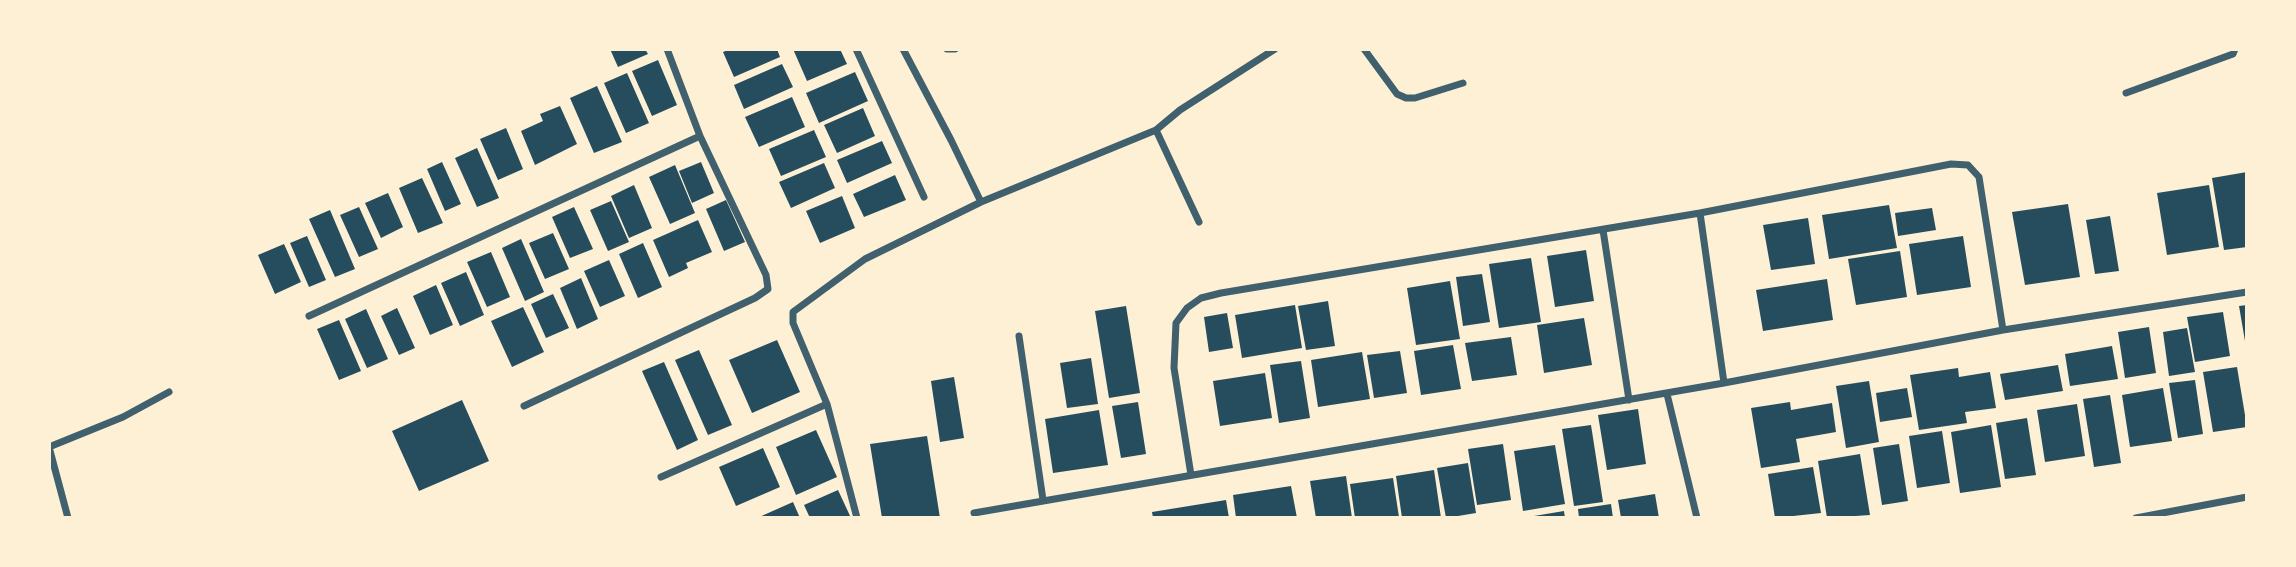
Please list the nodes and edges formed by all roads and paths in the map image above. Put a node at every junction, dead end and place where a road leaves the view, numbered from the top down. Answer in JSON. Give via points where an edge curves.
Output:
{"nodes":[{"id":1,"x":667,"y":49,"type":"edge"},
{"id":2,"x":856,"y":49,"type":"edge"},
{"id":3,"x":903,"y":49,"type":"edge"},
{"id":4,"x":947,"y":49,"type":"edge"},
{"id":5,"x":955,"y":49,"type":"edge"},
{"id":6,"x":1275,"y":49,"type":"edge"},
{"id":7,"x":1364,"y":49,"type":"edge"},
{"id":8,"x":2235,"y":49,"type":"edge"},
{"id":9,"x":1463,"y":83,"type":"dead end"},
{"id":10,"x":2126,"y":93,"type":"dead end"},
{"id":11,"x":1156,"y":130,"type":"junction"},
{"id":12,"x":700,"y":136,"type":"junction"},
{"id":13,"x":924,"y":197,"type":"dead end"},
{"id":14,"x":981,"y":202,"type":"junction"},
{"id":15,"x":1700,"y":213,"type":"junction"},
{"id":16,"x":1199,"y":222,"type":"dead end"},
{"id":17,"x":1603,"y":230,"type":"junction"},
{"id":18,"x":2247,"y":292,"type":"edge"},
{"id":19,"x":309,"y":316,"type":"dead end"},
{"id":20,"x":2003,"y":330,"type":"junction"},
{"id":21,"x":1019,"y":336,"type":"dead end"},
{"id":22,"x":1724,"y":383,"type":"junction"},
{"id":23,"x":169,"y":392,"type":"dead end"},
{"id":24,"x":1667,"y":394,"type":"junction"},
{"id":25,"x":1629,"y":400,"type":"junction"},
{"id":26,"x":827,"y":404,"type":"junction"},
{"id":27,"x":524,"y":407,"type":"dead end"},
{"id":28,"x":49,"y":447,"type":"edge"},
{"id":29,"x":58,"y":474,"type":"junction"},
{"id":30,"x":1191,"y":475,"type":"junction"},
{"id":31,"x":49,"y":477,"type":"edge"},
{"id":32,"x":661,"y":477,"type":"dead end"},
{"id":33,"x":2247,"y":498,"type":"edge"},
{"id":34,"x":1043,"y":500,"type":"junction"},
{"id":35,"x":974,"y":513,"type":"dead end"},
{"id":36,"x":68,"y":518,"type":"edge"},
{"id":37,"x":857,"y":518,"type":"edge"},
{"id":38,"x":1698,"y":518,"type":"edge"},
{"id":39,"x":2137,"y":518,"type":"edge"}],
"edges":[{"from":1,"to":12,"type":"street"},
{"from":2,"to":13,"type":"street"},
{"from":3,"to":14,"type":"street"},
{"from":4,"to":5,"type":"street"},
{"from":6,"to":11,"type":"street"},
{"from":7,"to":9,"type":"street","via":[[1397,94],[1406,98]]},
{"from":8,"to":10,"type":"street","via":[[2233,54]]},
{"from":11,"to":14,"type":"street"},
{"from":11,"to":16,"type":"street"},
{"from":12,"to":19,"type":"street"},
{"from":12,"to":27,"type":"street","via":[[766,275],[768,289]]},
{"from":14,"to":26,"type":"street","via":[[865,259],[793,312],[793,323]]},
{"from":15,"to":17,"type":"street"},
{"from":15,"to":20,"type":"street","via":[[1951,164],[1968,165],[1979,177]]},
{"from":15,"to":22,"type":"street"},
{"from":17,"to":25,"type":"street"},
{"from":17,"to":30,"type":"street","via":[[1201,299],[1187,308],[1176,323],[1175,334],[1174,368]]},
{"from":18,"to":20,"type":"street"},
{"from":20,"to":22,"type":"street"},
{"from":21,"to":34,"type":"street"},
{"from":22,"to":24,"type":"street"},
{"from":23,"to":28,"type":"street","via":[[123,417]]},
{"from":24,"to":25,"type":"street"},
{"from":24,"to":38,"type":"street"},
{"from":25,"to":30,"type":"street"},
{"from":26,"to":32,"type":"street"},
{"from":26,"to":37,"type":"street"},
{"from":28,"to":29,"type":"street"},
{"from":29,"to":31,"type":"street"},
{"from":29,"to":36,"type":"street"},
{"from":30,"to":34,"type":"street"},
{"from":33,"to":39,"type":"street"},
{"from":34,"to":35,"type":"street"}]}
